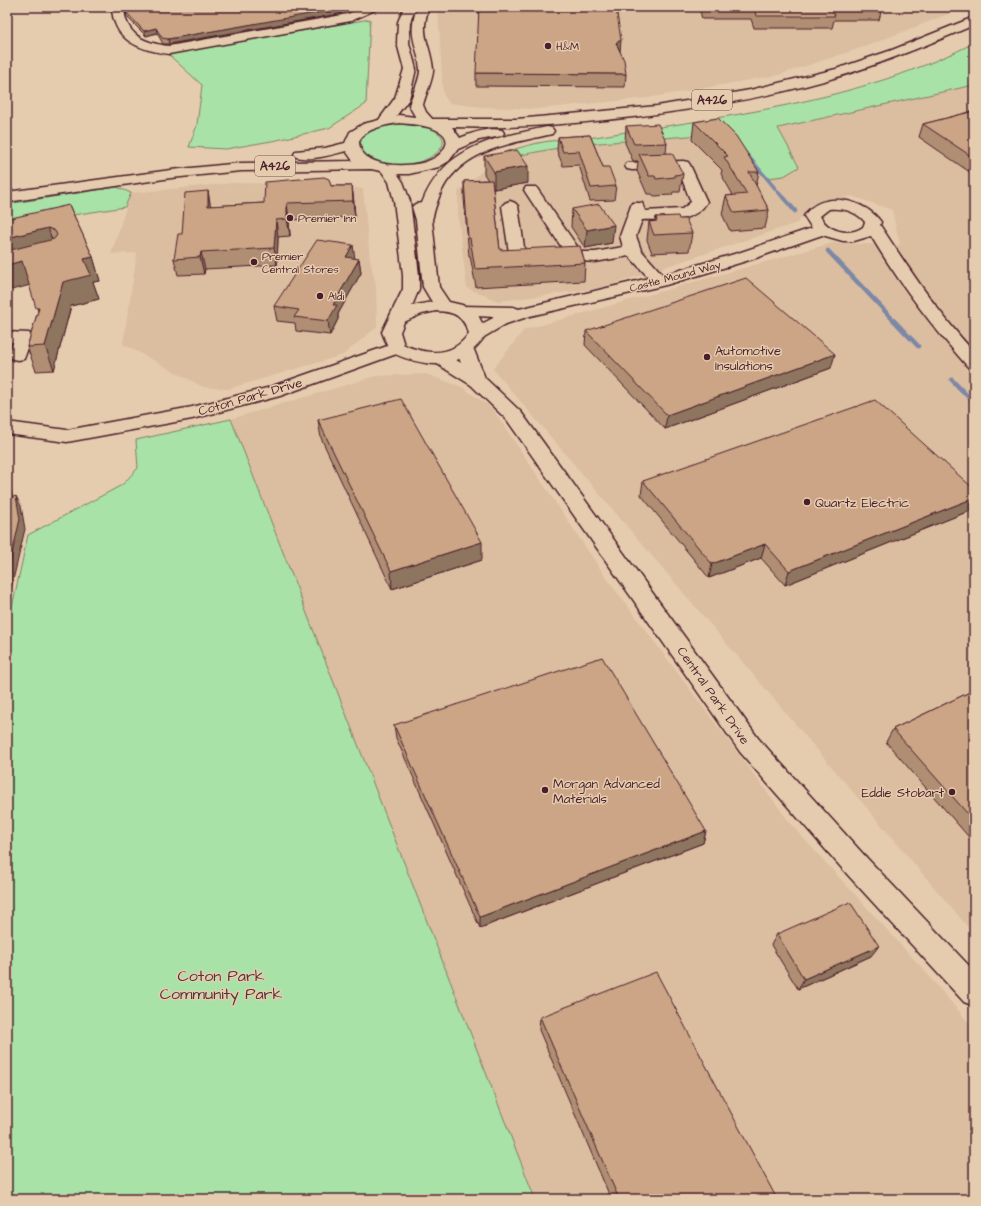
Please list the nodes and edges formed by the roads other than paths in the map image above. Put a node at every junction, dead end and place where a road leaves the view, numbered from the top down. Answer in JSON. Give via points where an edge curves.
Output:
{"nodes":[{"id":1,"x":118,"y":7,"type":"edge"},
{"id":2,"x":371,"y":7,"type":"edge"},
{"id":3,"x":410,"y":7,"type":"edge"},
{"id":4,"x":423,"y":7,"type":"edge"},
{"id":5,"x":974,"y":21,"type":"edge"},
{"id":6,"x":974,"y":33,"type":"edge"},
{"id":7,"x":385,"y":121,"type":"junction"},
{"id":8,"x":430,"y":122,"type":"junction"},
{"id":9,"x":547,"y":132,"type":"junction"},
{"id":10,"x":352,"y":145,"type":"junction"},
{"id":11,"x":454,"y":146,"type":"junction"},
{"id":12,"x":435,"y":163,"type":"junction"},
{"id":13,"x":372,"y":165,"type":"junction"},
{"id":14,"x":632,"y":166,"type":"dead end"},
{"id":15,"x":178,"y":168,"type":"junction"},
{"id":16,"x":387,"y":169,"type":"junction"},
{"id":17,"x":158,"y":170,"type":"junction"},
{"id":18,"x":62,"y":175,"type":"dead end"},
{"id":19,"x":530,"y":190,"type":"dead end"},
{"id":20,"x":7,"y":197,"type":"edge"},
{"id":21,"x":510,"y":206,"type":"dead end"},
{"id":22,"x":424,"y":220,"type":"junction"},
{"id":23,"x":873,"y":227,"type":"junction"},
{"id":24,"x":822,"y":230,"type":"junction"},
{"id":25,"x":854,"y":237,"type":"junction"},
{"id":26,"x":633,"y":250,"type":"junction"},
{"id":27,"x":564,"y":257,"type":"junction"},
{"id":28,"x":890,"y":257,"type":"junction"},
{"id":29,"x":660,"y":280,"type":"junction"},
{"id":30,"x":443,"y":306,"type":"junction"},
{"id":31,"x":462,"y":311,"type":"junction"},
{"id":32,"x":526,"y":312,"type":"junction"},
{"id":33,"x":399,"y":318,"type":"junction"},
{"id":34,"x":478,"y":333,"type":"junction"},
{"id":35,"x":7,"y":338,"type":"edge"},
{"id":36,"x":396,"y":348,"type":"junction"},
{"id":37,"x":465,"y":350,"type":"junction"},
{"id":38,"x":18,"y":355,"type":"dead end"},
{"id":39,"x":440,"y":358,"type":"junction"},
{"id":40,"x":974,"y":363,"type":"edge"},
{"id":41,"x":477,"y":381,"type":"junction"},
{"id":42,"x":7,"y":428,"type":"edge"},
{"id":43,"x":974,"y":992,"type":"edge"}],
"edges":[{"from":1,"to":2,"type":"main road","via":[[117,17],[124,31],[143,46],[168,50],[351,17]]},
{"from":3,"to":7,"type":"main road","via":[[404,22],[402,43],[410,69],[402,99]]},
{"from":4,"to":8,"type":"main road","via":[[418,22],[427,70],[416,104],[420,114]]},
{"from":5,"to":8,"type":"main road","number":"A426","via":[[884,58],[750,94],[680,106],[516,123]]},
{"from":6,"to":9,"type":"main road","number":"A426","via":[[898,64],[841,83],[766,102],[689,115]]},
{"from":7,"to":8,"type":"main road","via":[[406,119]]},
{"from":7,"to":10,"type":"main road","via":[[361,131],[354,138]]},
{"from":8,"to":11,"type":"main road","via":[[450,133]]},
{"from":9,"to":11,"type":"main road","number":"A426","via":[[476,136]]},
{"from":9,"to":22,"type":"main road","via":[[502,141],[463,157],[440,180]]},
{"from":10,"to":13,"type":"main road","via":[[354,153],[361,160]]},
{"from":10,"to":15,"type":"main road","number":"A426","via":[[326,152]]},
{"from":11,"to":12,"type":"main road","via":[[444,158]]},
{"from":12,"to":16,"type":"main road","via":[[420,168]]},
{"from":12,"to":22,"type":"main road","via":[[419,193]]},
{"from":13,"to":15,"type":"main road","number":"A426"},
{"from":13,"to":16,"type":"main road"},
{"from":14,"to":26,"type":"main road","via":[[683,164],[699,202],[690,212],[684,214],[638,211],[628,236]]},
{"from":15,"to":17,"type":"main road","number":"A426"},
{"from":16,"to":33,"type":"main road","via":[[396,182],[402,201],[411,275],[411,289]]},
{"from":17,"to":18,"type":"main road","number":"A426"},
{"from":17,"to":20,"type":"main road","number":"A426"},
{"from":19,"to":27,"type":"main road"},
{"from":21,"to":27,"type":"main road","via":[[518,259]]},
{"from":22,"to":30,"type":"main road","via":[[431,287]]},
{"from":23,"to":24,"type":"main road","via":[[873,222],[864,212],[836,204],[827,205],[814,212],[813,221]]},
{"from":23,"to":25,"type":"main road","via":[[869,232]]},
{"from":23,"to":28,"type":"main road"},
{"from":24,"to":25,"type":"main road","via":[[834,235]]},
{"from":24,"to":29,"type":"main road","name":"Castle Mound Way"},
{"from":25,"to":28,"type":"main road"},
{"from":26,"to":27,"type":"main road","via":[[595,257]]},
{"from":26,"to":29,"type":"main road"},
{"from":28,"to":40,"type":"main road"},
{"from":29,"to":32,"type":"main road","name":"Castle Mound Way","via":[[577,302]]},
{"from":30,"to":31,"type":"main road"},
{"from":30,"to":33,"type":"main road","via":[[410,311]]},
{"from":31,"to":32,"type":"main road","name":"Castle Mound Way"},
{"from":31,"to":34,"type":"main road","via":[[473,319]]},
{"from":32,"to":34,"type":"main road","name":"Castle Mound Way","via":[[488,326]]},
{"from":33,"to":36,"type":"main road","via":[[391,332]]},
{"from":34,"to":37,"type":"main road","via":[[473,344]]},
{"from":35,"to":38,"type":"main road","via":[[23,337]]},
{"from":36,"to":39,"type":"main road","via":[[422,358]]},
{"from":36,"to":42,"type":"main road","name":"Coton Park Drive","via":[[273,392],[192,413],[66,436],[38,430]]},
{"from":37,"to":39,"type":"main road","via":[[456,355]]},
{"from":37,"to":41,"type":"main road","name":"Central Park Drive"},
{"from":39,"to":41,"type":"main road","name":"Central Park Drive"},
{"from":41,"to":43,"type":"main road","name":"Central Park Drive","via":[[514,416],[749,745]]}]}
